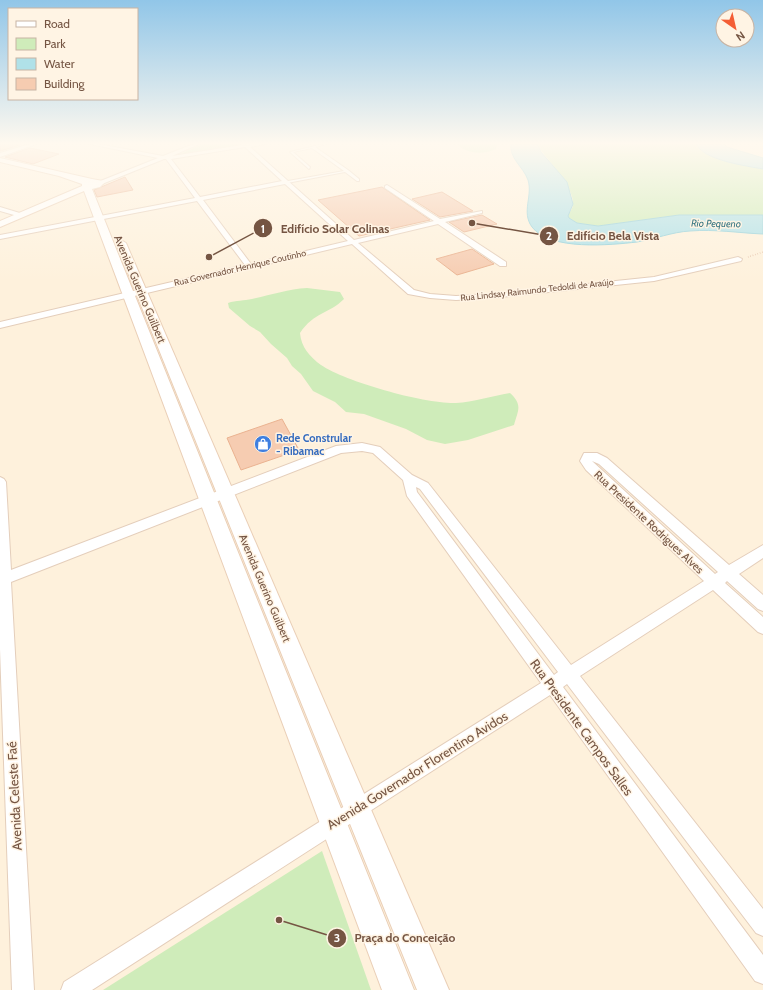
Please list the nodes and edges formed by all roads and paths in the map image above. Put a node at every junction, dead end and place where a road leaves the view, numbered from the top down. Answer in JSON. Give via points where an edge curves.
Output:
{"nodes":[{"id":1,"x":86,"y":189,"type":"edge"},
{"id":2,"x":93,"y":189,"type":"edge"},
{"id":3,"x":191,"y":189,"type":"edge"},
{"id":4,"x":251,"y":189,"type":"edge"},
{"id":5,"x":296,"y":189,"type":"edge"},
{"id":6,"x":390,"y":189,"type":"edge"},
{"id":7,"x":200,"y":199,"type":"junction"},
{"id":8,"x":0,"y":209,"type":"edge"},
{"id":9,"x":480,"y":212,"type":"dead end"},
{"id":10,"x":21,"y":215,"type":"junction"},
{"id":11,"x":104,"y":217,"type":"junction"},
{"id":12,"x":438,"y":222,"type":"junction"},
{"id":13,"x":0,"y":224,"type":"edge"},
{"id":14,"x":0,"y":237,"type":"edge"},
{"id":15,"x":353,"y":242,"type":"junction"},
{"id":16,"x":738,"y":259,"type":"dead end"},
{"id":17,"x":503,"y":264,"type":"dead end"},
{"id":18,"x":249,"y":266,"type":"junction"},
{"id":19,"x":135,"y":293,"type":"junction"},
{"id":20,"x":0,"y":325,"type":"edge"},
{"id":21,"x":408,"y":478,"type":"junction"},
{"id":22,"x":0,"y":482,"type":"edge"},
{"id":23,"x":217,"y":496,"type":"junction"},
{"id":24,"x":763,"y":551,"type":"edge"},
{"id":25,"x":721,"y":578,"type":"junction"},
{"id":26,"x":2,"y":579,"type":"edge"},
{"id":27,"x":763,"y":604,"type":"edge"},
{"id":28,"x":763,"y":627,"type":"edge"},
{"id":29,"x":569,"y":674,"type":"junction"},
{"id":30,"x":551,"y":685,"type":"junction"},
{"id":31,"x":357,"y":808,"type":"junction"},
{"id":32,"x":334,"y":823,"type":"junction"},
{"id":33,"x":763,"y":926,"type":"edge"},
{"id":34,"x":763,"y":973,"type":"edge"},
{"id":35,"x":23,"y":990,"type":"edge"},
{"id":36,"x":72,"y":990,"type":"edge"},
{"id":37,"x":398,"y":990,"type":"edge"},
{"id":38,"x":433,"y":990,"type":"edge"}],
"edges":[{"from":1,"to":10,"type":"main road"},
{"from":2,"to":11,"type":"main road","name":"Avenida Guerino Guilbert"},
{"from":3,"to":7,"type":"street"},
{"from":4,"to":7,"type":"street"},
{"from":5,"to":15,"type":"street","name":"Rua Lindsay Raimundo Tedoldi de Araújo"},
{"from":6,"to":12,"type":"street"},
{"from":7,"to":11,"type":"street"},
{"from":7,"to":18,"type":"street"},
{"from":8,"to":10,"type":"street"},
{"from":9,"to":12,"type":"street","name":"Rua Governador Henrique Coutinho"},
{"from":10,"to":13,"type":"main road"},
{"from":11,"to":14,"type":"street"},
{"from":11,"to":19,"type":"main road","name":"Avenida Guerino Guilbert"},
{"from":12,"to":15,"type":"street","name":"Rua Governador Henrique Coutinho"},
{"from":12,"to":17,"type":"street"},
{"from":15,"to":16,"type":"street","name":"Rua Lindsay Raimundo Tedoldi de Araújo","via":[[411,292],[456,298],[654,279]]},
{"from":15,"to":18,"type":"street","name":"Rua Governador Henrique Coutinho"},
{"from":18,"to":19,"type":"street","name":"Rua Governador Henrique Coutinho"},
{"from":19,"to":20,"type":"street","name":"Rua Governador Henrique Coutinho"},
{"from":19,"to":23,"type":"main road","name":"Avenida Guerino Guilbert"},
{"from":21,"to":23,"type":"street","name":"Rua Presidente Campos Salles","via":[[376,450],[362,447],[340,449]]},
{"from":21,"to":29,"type":"street","name":"Rua Presidente Campos Salles","via":[[424,486]]},
{"from":21,"to":30,"type":"street","name":"Rua Presidente Campos Salles","via":[[411,493]]},
{"from":22,"to":26,"type":"street","name":"Avenida Celeste Faé"},
{"from":23,"to":26,"type":"street","name":"Rua Presidente Campos Salles"},
{"from":23,"to":31,"type":"main road","name":"Avenida Guerino Guilbert"},
{"from":23,"to":32,"type":"main road","name":"Avenida Guerino Guilbert"},
{"from":24,"to":25,"type":"street","name":"Avenida Governador Florentino Avidos"},
{"from":25,"to":25,"type":"street","name":"Rua Presidente Rodrigues Alves","via":[[603,461],[588,456],[586,461],[590,467]]},
{"from":25,"to":27,"type":"street","name":"Rua Presidente Rodrigues Alves"},
{"from":25,"to":28,"type":"street","name":"Rua Presidente Rodrigues Alves"},
{"from":25,"to":29,"type":"street","name":"Avenida Governador Florentino Avidos"},
{"from":26,"to":35,"type":"street","name":"Avenida Celeste Faé"},
{"from":29,"to":30,"type":"street","name":"Avenida Governador Florentino Avidos"},
{"from":29,"to":33,"type":"street","name":"Rua Presidente Campos Salles"},
{"from":30,"to":31,"type":"street","name":"Avenida Governador Florentino Avidos"},
{"from":30,"to":34,"type":"street","name":"Rua Presidente Campos Salles"},
{"from":31,"to":32,"type":"street","name":"Avenida Governador Florentino Avidos"},
{"from":31,"to":38,"type":"main road","name":"Avenida Guerino Guilbert"},
{"from":32,"to":36,"type":"street","name":"Avenida Governador Florentino Avidos"},
{"from":32,"to":37,"type":"main road","name":"Avenida Guerino Guilbert"}]}
